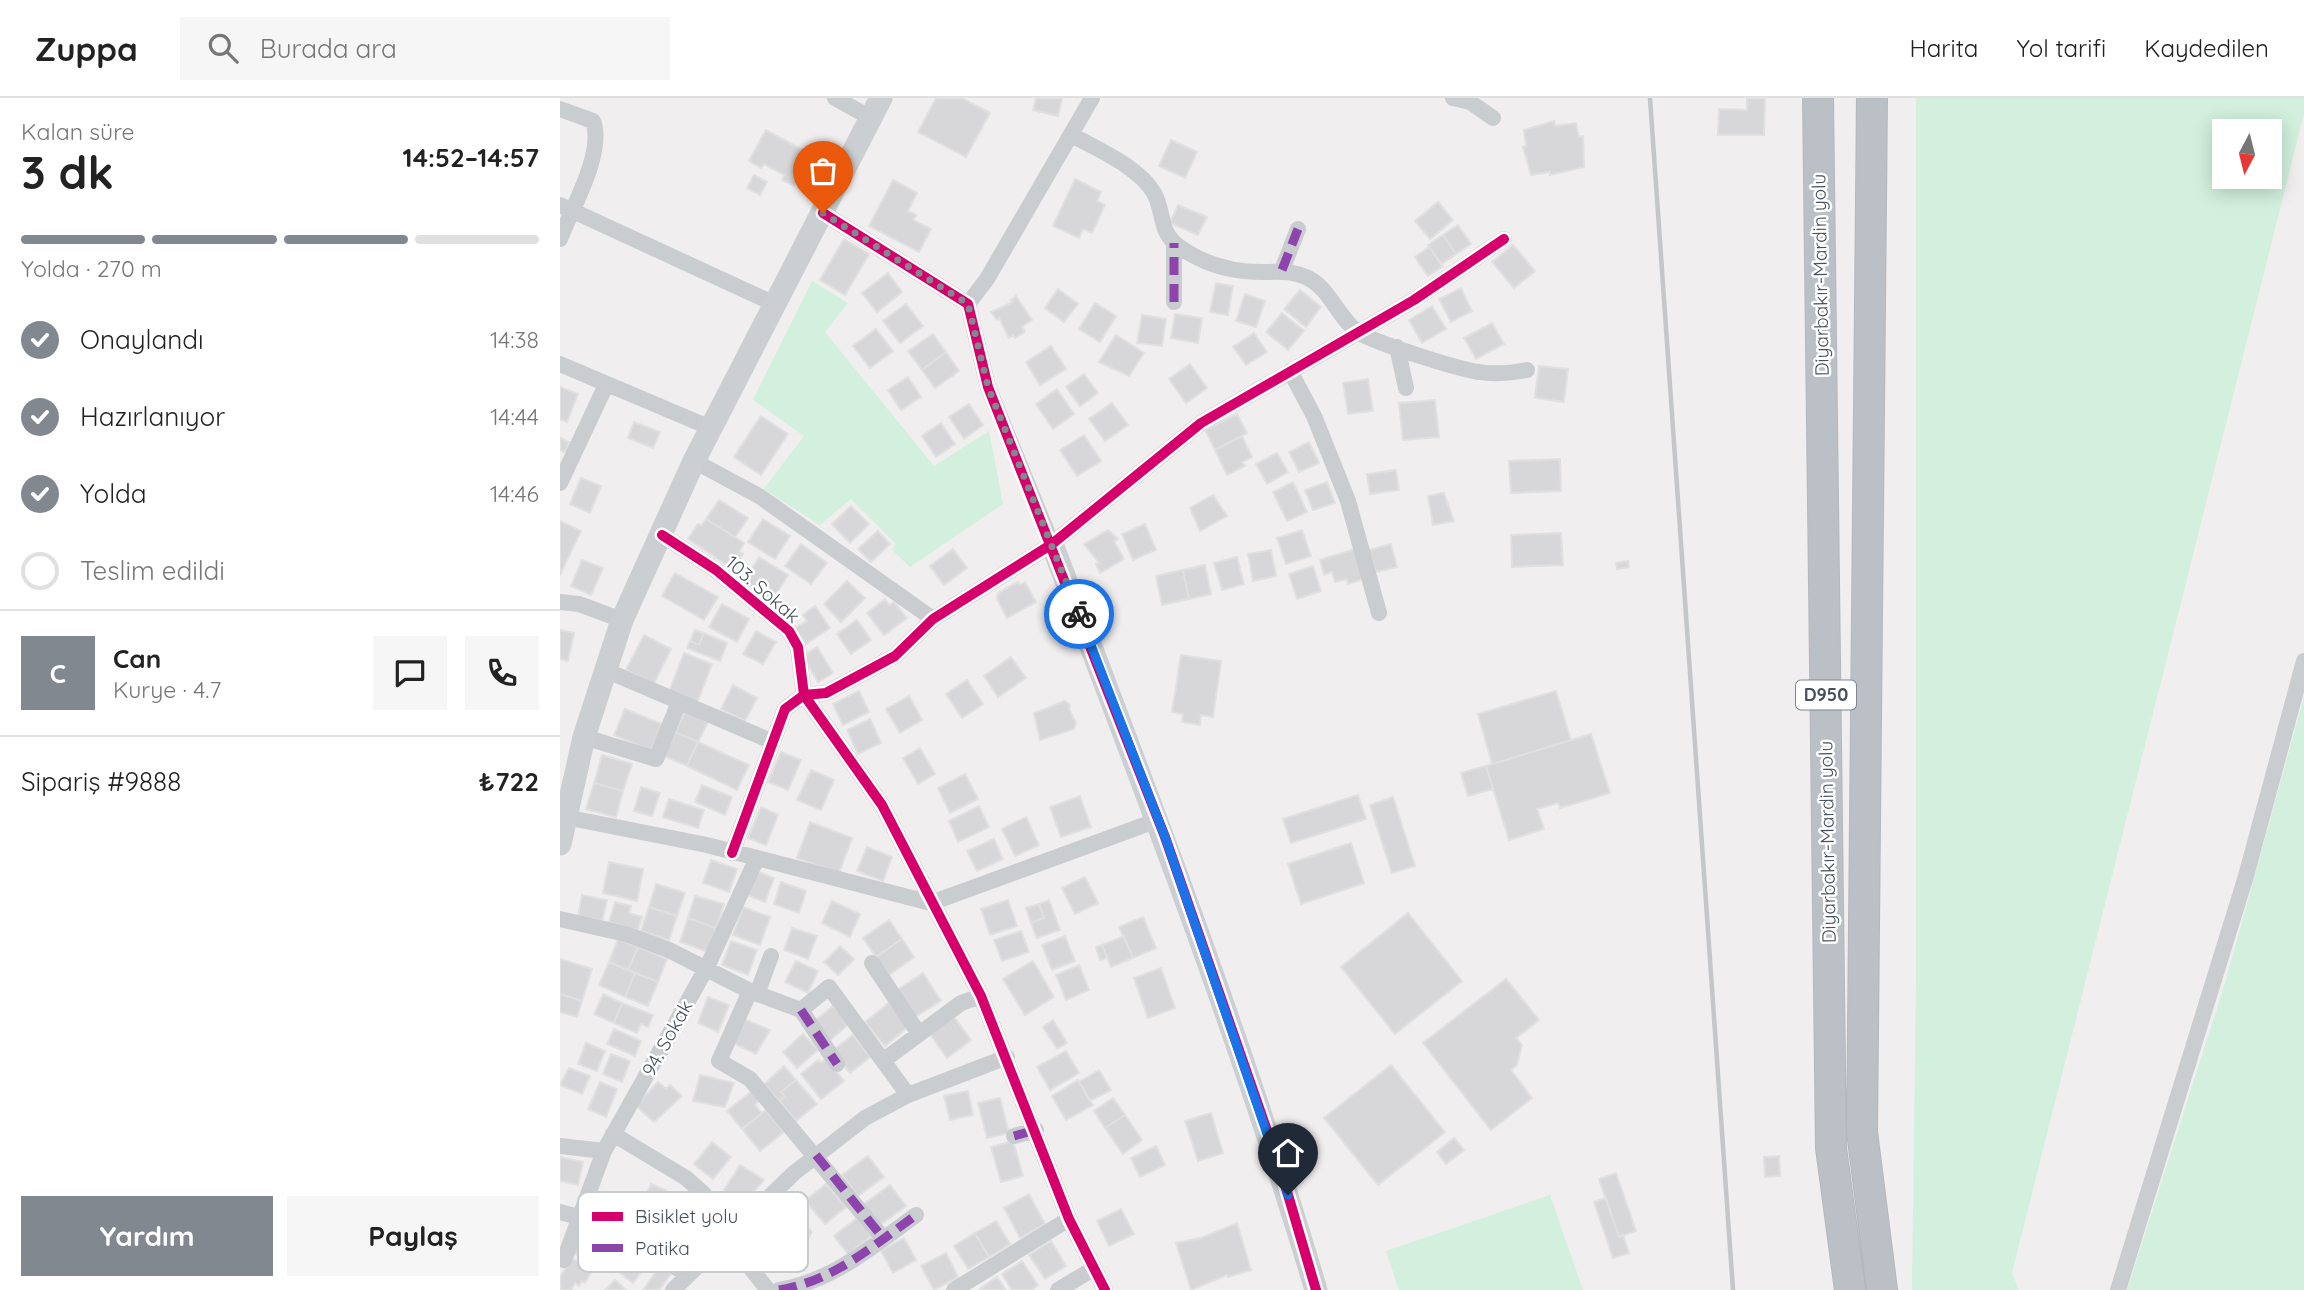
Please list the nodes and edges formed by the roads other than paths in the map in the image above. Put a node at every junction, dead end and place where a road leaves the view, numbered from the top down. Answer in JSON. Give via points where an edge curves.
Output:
{"nodes":[{"id":1,"x":835,"y":98,"type":"edge"},
{"id":2,"x":1092,"y":98,"type":"edge"},
{"id":3,"x":1453,"y":98,"type":"edge"},
{"id":4,"x":1818,"y":98,"type":"edge"},
{"id":5,"x":1872,"y":98,"type":"edge"},
{"id":6,"x":876,"y":108,"type":"edge"},
{"id":7,"x":560,"y":109,"type":"edge"},
{"id":8,"x":1493,"y":118,"type":"dead end"},
{"id":9,"x":1072,"y":135,"type":"junction"},
{"id":10,"x":566,"y":208,"type":"edge"},
{"id":11,"x":823,"y":213,"type":"junction"},
{"id":12,"x":1298,"y":229,"type":"dead end"},
{"id":13,"x":560,"y":239,"type":"edge"},
{"id":14,"x":1504,"y":239,"type":"dead end"},
{"id":15,"x":1174,"y":243,"type":"junction"},
{"id":16,"x":1283,"y":270,"type":"junction"},
{"id":17,"x":1174,"y":302,"type":"dead end"},
{"id":18,"x":775,"y":304,"type":"junction"},
{"id":19,"x":968,"y":304,"type":"junction"},
{"id":20,"x":1357,"y":331,"type":"junction"},
{"id":21,"x":1397,"y":347,"type":"junction"},
{"id":22,"x":560,"y":364,"type":"edge"},
{"id":23,"x":1527,"y":370,"type":"dead end"},
{"id":24,"x":1290,"y":371,"type":"junction"},
{"id":25,"x":606,"y":385,"type":"junction"},
{"id":26,"x":1406,"y":388,"type":"dead end"},
{"id":27,"x":711,"y":428,"type":"junction"},
{"id":28,"x":694,"y":461,"type":"junction"},
{"id":29,"x":560,"y":483,"type":"edge"},
{"id":30,"x":662,"y":535,"type":"junction"},
{"id":31,"x":1052,"y":544,"type":"junction"},
{"id":32,"x":560,"y":602,"type":"edge"},
{"id":33,"x":1379,"y":613,"type":"dead end"},
{"id":34,"x":933,"y":619,"type":"junction"},
{"id":35,"x":622,"y":620,"type":"junction"},
{"id":36,"x":2304,"y":661,"type":"edge"},
{"id":37,"x":605,"y":670,"type":"junction"},
{"id":38,"x":804,"y":695,"type":"junction"},
{"id":39,"x":679,"y":702,"type":"junction"},
{"id":40,"x":584,"y":737,"type":"junction"},
{"id":41,"x":771,"y":741,"type":"junction"},
{"id":42,"x":565,"y":817,"type":"junction"},
{"id":43,"x":1157,"y":820,"type":"junction"},
{"id":44,"x":560,"y":844,"type":"edge"},
{"id":45,"x":732,"y":853,"type":"junction"},
{"id":46,"x":756,"y":860,"type":"junction"},
{"id":47,"x":931,"y":903,"type":"junction"},
{"id":48,"x":560,"y":919,"type":"edge"},
{"id":49,"x":771,"y":956,"type":"dead end"},
{"id":50,"x":872,"y":963,"type":"dead end"},
{"id":51,"x":708,"y":967,"type":"junction"},
{"id":52,"x":753,"y":992,"type":"junction"},
{"id":53,"x":981,"y":996,"type":"junction"},
{"id":54,"x":801,"y":1010,"type":"junction"},
{"id":55,"x":919,"y":1034,"type":"junction"},
{"id":56,"x":1007,"y":1057,"type":"junction"},
{"id":57,"x":884,"y":1060,"type":"junction"},
{"id":58,"x":836,"y":1064,"type":"dead end"},
{"id":59,"x":908,"y":1096,"type":"junction"},
{"id":60,"x":1036,"y":1130,"type":"junction"},
{"id":61,"x":613,"y":1134,"type":"junction"},
{"id":62,"x":1014,"y":1136,"type":"dead end"},
{"id":63,"x":560,"y":1146,"type":"edge"},
{"id":64,"x":604,"y":1151,"type":"junction"},
{"id":65,"x":816,"y":1155,"type":"junction"},
{"id":66,"x":588,"y":1192,"type":"edge"},
{"id":67,"x":702,"y":1192,"type":"edge"},
{"id":68,"x":775,"y":1192,"type":"edge"},
{"id":69,"x":560,"y":1212,"type":"edge"},
{"id":70,"x":916,"y":1215,"type":"dead end"},
{"id":71,"x":578,"y":1216,"type":"joint"},
{"id":72,"x":1069,"y":1219,"type":"junction"},
{"id":73,"x":883,"y":1238,"type":"junction"},
{"id":74,"x":564,"y":1260,"type":"dead end"},
{"id":75,"x":1093,"y":1269,"type":"junction"},
{"id":76,"x":684,"y":1272,"type":"edge"},
{"id":77,"x":754,"y":1272,"type":"edge"},
{"id":78,"x":687,"y":1274,"type":"joint"},
{"id":79,"x":673,"y":1290,"type":"edge"},
{"id":80,"x":768,"y":1290,"type":"edge"},
{"id":81,"x":779,"y":1290,"type":"edge"},
{"id":82,"x":954,"y":1290,"type":"edge"},
{"id":83,"x":1058,"y":1290,"type":"edge"},
{"id":84,"x":1105,"y":1290,"type":"edge"},
{"id":85,"x":1316,"y":1290,"type":"edge"},
{"id":86,"x":1850,"y":1290,"type":"edge"},
{"id":87,"x":1882,"y":1290,"type":"edge"},
{"id":88,"x":2118,"y":1290,"type":"edge"}],
"edges":[{"from":1,"to":6,"type":"street"},
{"from":2,"to":9,"type":"street"},
{"from":3,"to":8,"type":"street"},
{"from":4,"to":86,"type":"highway","name":"Diyarbakır-Mardin yolu","number":"D950","via":[[1831,1149]]},
{"from":5,"to":87,"type":"highway","name":"Diyarbakır-Mardin yolu","number":"D950","via":[[1863,1132]]},
{"from":6,"to":11,"type":"street"},
{"from":7,"to":10,"type":"street","via":[[593,121],[598,134],[595,152]]},
{"from":9,"to":15,"type":"street","via":[[1141,178],[1154,193],[1164,230]]},
{"from":9,"to":19,"type":"street"},
{"from":10,"to":13,"type":"street"},
{"from":10,"to":18,"type":"street"},
{"from":11,"to":18,"type":"street"},
{"from":11,"to":19,"type":"street"},
{"from":12,"to":16,"type":"street"},
{"from":14,"to":20,"type":"street","via":[[1414,300]]},
{"from":15,"to":16,"type":"street","via":[[1219,266],[1241,271]]},
{"from":15,"to":17,"type":"street"},
{"from":16,"to":20,"type":"street","via":[[1308,278],[1329,295]]},
{"from":18,"to":27,"type":"street"},
{"from":19,"to":31,"type":"street","via":[[988,387]]},
{"from":20,"to":21,"type":"street"},
{"from":20,"to":24,"type":"street"},
{"from":21,"to":23,"type":"street","via":[[1479,372]]},
{"from":21,"to":26,"type":"street"},
{"from":22,"to":25,"type":"street"},
{"from":24,"to":31,"type":"street","via":[[1201,423]]},
{"from":24,"to":33,"type":"street","via":[[1348,500]]},
{"from":25,"to":27,"type":"street"},
{"from":25,"to":29,"type":"street"},
{"from":27,"to":28,"type":"street"},
{"from":28,"to":30,"type":"street"},
{"from":28,"to":34,"type":"street","via":[[759,496]]},
{"from":30,"to":35,"type":"street"},
{"from":30,"to":38,"type":"street","name":"103. Sokak","via":[[716,570],[789,631],[797,647]]},
{"from":31,"to":34,"type":"street"},
{"from":31,"to":43,"type":"street"},
{"from":32,"to":35,"type":"street"},
{"from":34,"to":38,"type":"street","via":[[895,656],[826,693]]},
{"from":35,"to":37,"type":"street"},
{"from":36,"to":88,"type":"street","via":[[2246,876]]},
{"from":37,"to":39,"type":"street"},
{"from":37,"to":40,"type":"street"},
{"from":38,"to":41,"type":"street","via":[[785,709]]},
{"from":38,"to":47,"type":"street","via":[[882,806]]},
{"from":39,"to":40,"type":"street","via":[[656,759]]},
{"from":39,"to":41,"type":"street"},
{"from":40,"to":42,"type":"street"},
{"from":41,"to":45,"type":"street"},
{"from":42,"to":44,"type":"street"},
{"from":42,"to":45,"type":"street"},
{"from":43,"to":47,"type":"street"},
{"from":43,"to":85,"type":"street","via":[[1281,1171]]},
{"from":45,"to":46,"type":"street"},
{"from":46,"to":47,"type":"street"},
{"from":46,"to":51,"type":"street","name":"94. Sokak"},
{"from":47,"to":53,"type":"street"},
{"from":48,"to":51,"type":"street","via":[[626,934]]},
{"from":49,"to":52,"type":"street"},
{"from":50,"to":55,"type":"street"},
{"from":51,"to":52,"type":"street"},
{"from":51,"to":61,"type":"street","name":"94. Sokak"},
{"from":52,"to":54,"type":"street"},
{"from":52,"to":65,"type":"street","via":[[719,1061],[750,1079]]},
{"from":53,"to":55,"type":"street","via":[[961,1003]]},
{"from":53,"to":56,"type":"street"},
{"from":54,"to":57,"type":"street","via":[[829,987]]},
{"from":54,"to":58,"type":"street"},
{"from":55,"to":57,"type":"street"},
{"from":56,"to":59,"type":"street"},
{"from":56,"to":60,"type":"street"},
{"from":57,"to":59,"type":"street"},
{"from":59,"to":65,"type":"street","via":[[864,1118]]},
{"from":60,"to":62,"type":"street"},
{"from":60,"to":72,"type":"street"},
{"from":61,"to":64,"type":"street","name":"94. Sokak"},
{"from":61,"to":67,"type":"street"},
{"from":63,"to":64,"type":"street"},
{"from":64,"to":66,"type":"street","name":"94. Sokak"},
{"from":65,"to":68,"type":"street"},
{"from":65,"to":73,"type":"street"},
{"from":69,"to":71,"type":"street"},
{"from":70,"to":73,"type":"street"},
{"from":71,"to":74,"type":"street","name":"94. Sokak"},
{"from":72,"to":75,"type":"street"},
{"from":72,"to":82,"type":"street"},
{"from":73,"to":81,"type":"street","via":[[838,1271],[800,1287]]},
{"from":75,"to":83,"type":"street"},
{"from":75,"to":84,"type":"street"},
{"from":76,"to":78,"type":"street"},
{"from":77,"to":80,"type":"street"},
{"from":78,"to":79,"type":"street"}]}
